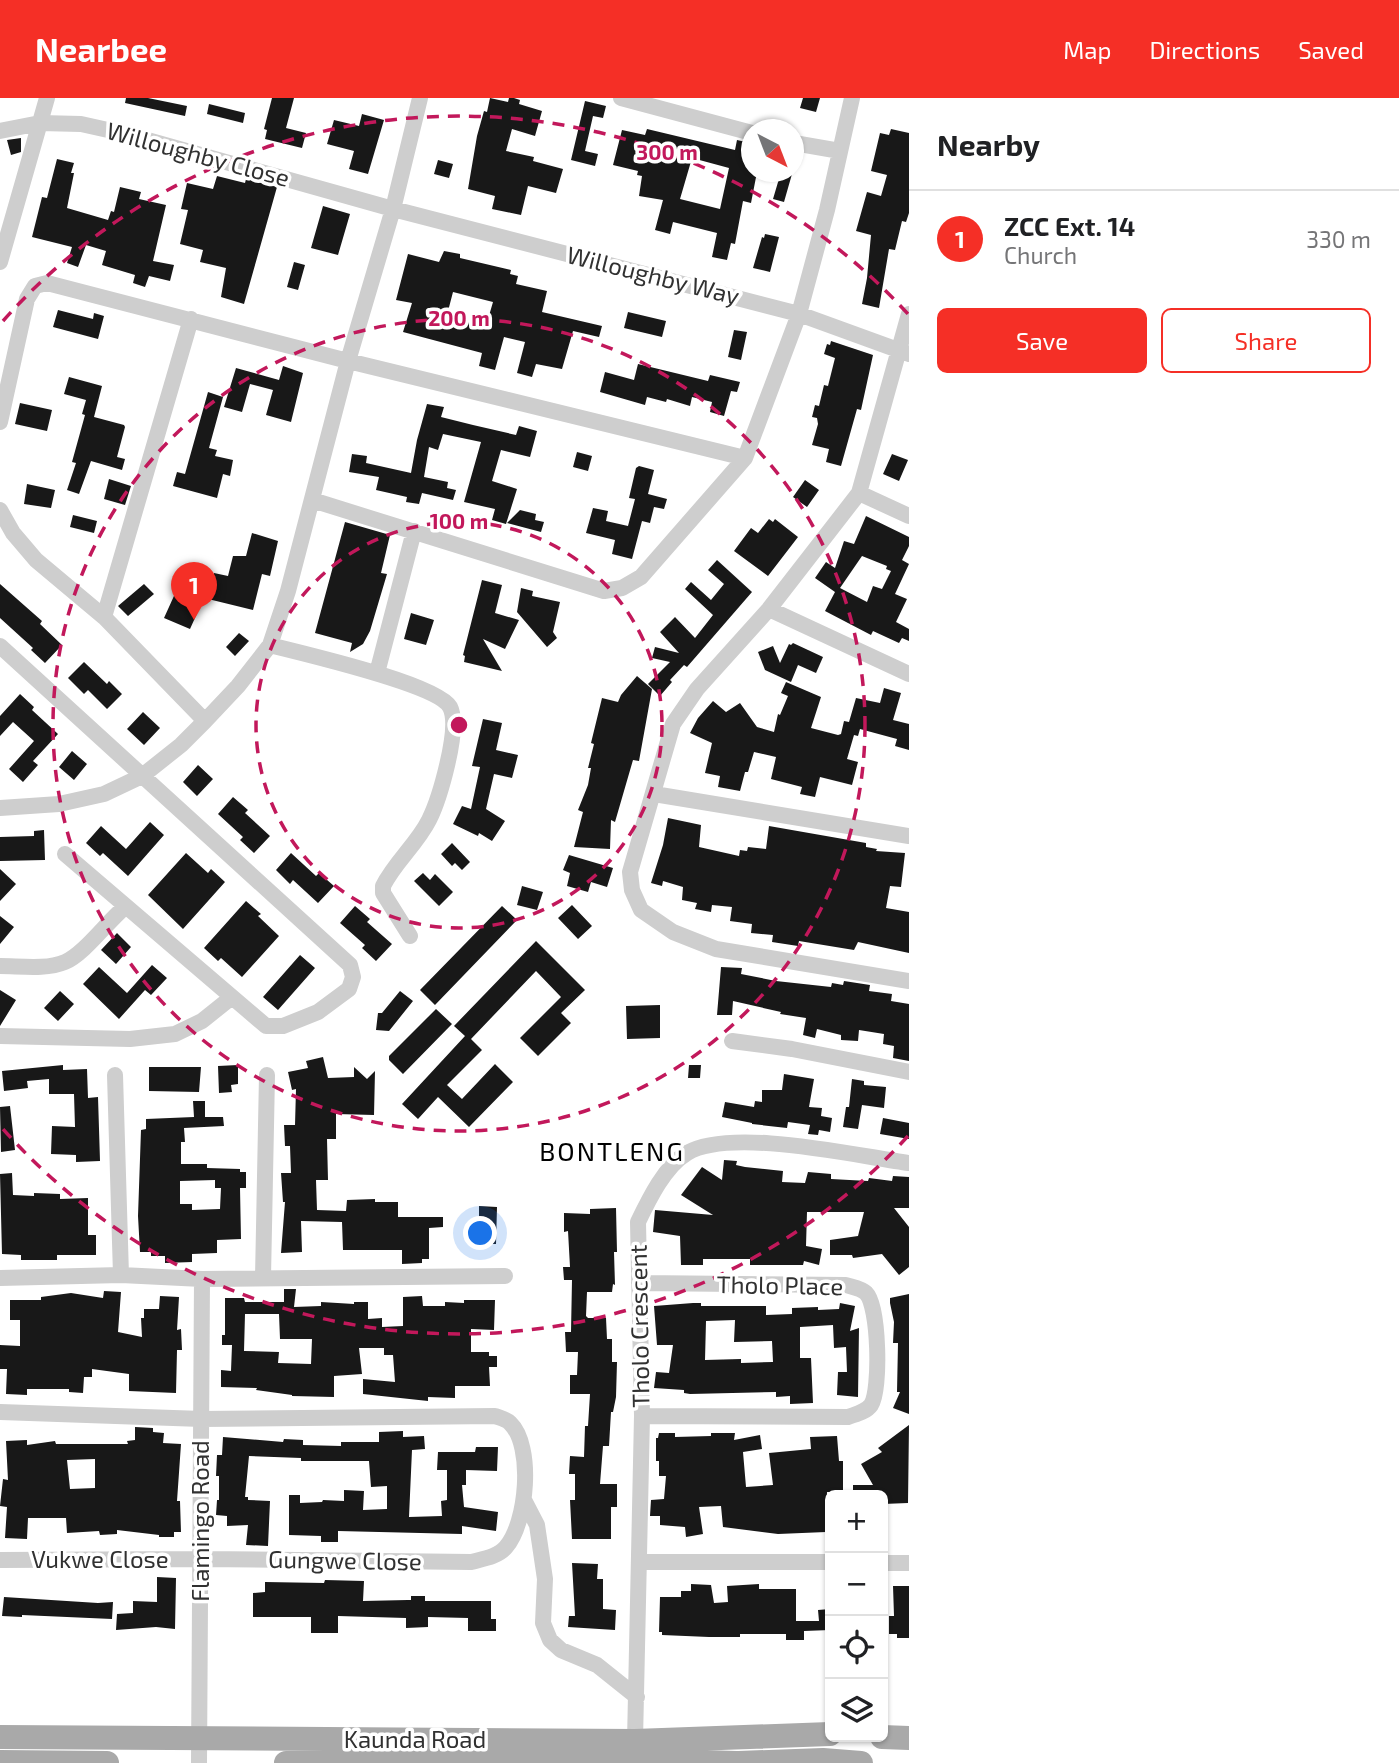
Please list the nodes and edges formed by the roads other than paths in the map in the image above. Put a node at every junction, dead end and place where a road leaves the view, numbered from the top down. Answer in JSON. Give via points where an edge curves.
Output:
{"nodes":[{"id":1,"x":47,"y":98,"type":"edge"},
{"id":2,"x":421,"y":98,"type":"edge"},
{"id":3,"x":621,"y":98,"type":"edge"},
{"id":4,"x":852,"y":98,"type":"edge"},
{"id":5,"x":40,"y":123,"type":"junction"},
{"id":6,"x":741,"y":130,"type":"edge"},
{"id":7,"x":0,"y":131,"type":"edge"},
{"id":8,"x":804,"y":145,"type":"edge"},
{"id":9,"x":840,"y":151,"type":"junction"},
{"id":10,"x":393,"y":209,"type":"junction"},
{"id":11,"x":0,"y":262,"type":"edge"},
{"id":12,"x":799,"y":314,"type":"junction"},
{"id":13,"x":909,"y":314,"type":"edge"},
{"id":14,"x":191,"y":319,"type":"junction"},
{"id":15,"x":905,"y":352,"type":"edge"},
{"id":16,"x":348,"y":362,"type":"junction"},
{"id":17,"x":0,"y":422,"type":"edge"},
{"id":18,"x":746,"y":458,"type":"junction"},
{"id":19,"x":859,"y":493,"type":"junction"},
{"id":20,"x":312,"y":500,"type":"junction"},
{"id":21,"x":0,"y":510,"type":"edge"},
{"id":22,"x":909,"y":516,"type":"edge"},
{"id":23,"x":414,"y":531,"type":"junction"},
{"id":24,"x":769,"y":609,"type":"junction"},
{"id":25,"x":104,"y":617,"type":"junction"},
{"id":26,"x":270,"y":645,"type":"junction"},
{"id":27,"x":0,"y":646,"type":"edge"},
{"id":28,"x":377,"y":673,"type":"junction"},
{"id":29,"x":909,"y":674,"type":"edge"},
{"id":30,"x":205,"y":721,"type":"junction"},
{"id":31,"x":142,"y":776,"type":"junction"},
{"id":32,"x":654,"y":794,"type":"junction"},
{"id":33,"x":3,"y":805,"type":"edge"},
{"id":34,"x":909,"y":836,"type":"edge"},
{"id":35,"x":65,"y":854,"type":"dead end"},
{"id":36,"x":125,"y":907,"type":"junction"},
{"id":37,"x":410,"y":936,"type":"dead end"},
{"id":38,"x":0,"y":966,"type":"edge"},
{"id":39,"x":909,"y":981,"type":"edge"},
{"id":40,"x":232,"y":997,"type":"junction"},
{"id":41,"x":0,"y":1036,"type":"edge"},
{"id":42,"x":732,"y":1041,"type":"dead end"},
{"id":43,"x":909,"y":1072,"type":"edge"},
{"id":44,"x":267,"y":1075,"type":"dead end"},
{"id":45,"x":115,"y":1076,"type":"dead end"},
{"id":46,"x":909,"y":1163,"type":"edge"},
{"id":47,"x":121,"y":1275,"type":"junction"},
{"id":48,"x":505,"y":1276,"type":"dead end"},
{"id":49,"x":0,"y":1278,"type":"edge"},
{"id":50,"x":263,"y":1278,"type":"junction"},
{"id":51,"x":202,"y":1279,"type":"junction"},
{"id":52,"x":639,"y":1283,"type":"junction"},
{"id":53,"x":0,"y":1412,"type":"edge"},
{"id":54,"x":642,"y":1416,"type":"junction"},
{"id":55,"x":202,"y":1419,"type":"junction"},
{"id":56,"x":524,"y":1500,"type":"junction"},
{"id":57,"x":201,"y":1559,"type":"junction"},
{"id":58,"x":0,"y":1560,"type":"edge"},
{"id":59,"x":639,"y":1562,"type":"junction"},
{"id":60,"x":825,"y":1562,"type":"edge"},
{"id":61,"x":888,"y":1563,"type":"edge"},
{"id":62,"x":909,"y":1563,"type":"edge"},
{"id":63,"x":636,"y":1697,"type":"junction"},
{"id":64,"x":825,"y":1734,"type":"edge"},
{"id":65,"x":0,"y":1737,"type":"edge"},
{"id":66,"x":888,"y":1737,"type":"edge"},
{"id":67,"x":909,"y":1738,"type":"edge"},
{"id":68,"x":635,"y":1741,"type":"junction"},
{"id":69,"x":199,"y":1751,"type":"edge"},
{"id":70,"x":0,"y":1762,"type":"edge"},
{"id":71,"x":107,"y":1763,"type":"edge"},
{"id":72,"x":286,"y":1763,"type":"edge"},
{"id":73,"x":738,"y":1763,"type":"edge"},
{"id":74,"x":861,"y":1763,"type":"edge"}],
"edges":[{"from":1,"to":5,"type":"street"},
{"from":2,"to":10,"type":"street"},
{"from":3,"to":6,"type":"street"},
{"from":4,"to":9,"type":"street"},
{"from":5,"to":7,"type":"street","name":"Willoughby Close"},
{"from":5,"to":10,"type":"street","name":"Willoughby Close","via":[[81,124],[127,134]]},
{"from":5,"to":11,"type":"street"},
{"from":8,"to":9,"type":"street"},
{"from":9,"to":12,"type":"street"},
{"from":10,"to":12,"type":"street","name":"Willoughby Way"},
{"from":10,"to":16,"type":"street"},
{"from":12,"to":15,"type":"street","name":"Willoughby Way"},
{"from":12,"to":18,"type":"street"},
{"from":13,"to":15,"type":"street"},
{"from":14,"to":16,"type":"street"},
{"from":14,"to":17,"type":"street","via":[[47,283],[35,286],[26,299]]},
{"from":14,"to":25,"type":"street"},
{"from":15,"to":19,"type":"street"},
{"from":16,"to":18,"type":"street"},
{"from":16,"to":20,"type":"street"},
{"from":18,"to":23,"type":"street","via":[[641,577],[622,588],[604,591]]},
{"from":19,"to":22,"type":"street"},
{"from":19,"to":24,"type":"street"},
{"from":20,"to":23,"type":"street"},
{"from":20,"to":26,"type":"street"},
{"from":21,"to":25,"type":"street","via":[[36,560]]},
{"from":23,"to":28,"type":"street"},
{"from":24,"to":29,"type":"street"},
{"from":24,"to":32,"type":"street","via":[[697,689],[673,724]]},
{"from":25,"to":30,"type":"street"},
{"from":26,"to":28,"type":"street"},
{"from":26,"to":30,"type":"street"},
{"from":27,"to":31,"type":"street"},
{"from":28,"to":37,"type":"street","via":[[436,695],[450,707],[453,726],[443,789],[428,823],[383,886]]},
{"from":30,"to":31,"type":"street"},
{"from":31,"to":33,"type":"street","via":[[104,794],[59,804]]},
{"from":31,"to":40,"type":"street","via":[[350,965],[353,977],[349,989],[318,1012],[283,1026],[266,1026]]},
{"from":32,"to":34,"type":"street"},
{"from":32,"to":39,"type":"street","via":[[630,872],[641,910],[673,932],[716,949]]},
{"from":35,"to":36,"type":"street"},
{"from":36,"to":38,"type":"street","via":[[64,963]]},
{"from":36,"to":40,"type":"street"},
{"from":40,"to":41,"type":"street","via":[[202,1021],[175,1034],[130,1039]]},
{"from":42,"to":43,"type":"street"},
{"from":44,"to":50,"type":"street"},
{"from":45,"to":47,"type":"street"},
{"from":46,"to":52,"type":"street","name":"Tholo Crescent","via":[[766,1143],[718,1142],[687,1153],[652,1193],[638,1222]]},
{"from":47,"to":49,"type":"street"},
{"from":47,"to":51,"type":"street"},
{"from":48,"to":50,"type":"street"},
{"from":50,"to":51,"type":"street"},
{"from":51,"to":55,"type":"street","name":"Flamingo Road"},
{"from":52,"to":54,"type":"street","name":"Tholo Crescent"},
{"from":52,"to":54,"type":"street","name":"Tholo Place","via":[[855,1287],[872,1303],[877,1368],[869,1408],[848,1417]]},
{"from":53,"to":55,"type":"street"},
{"from":54,"to":59,"type":"street","name":"Tholo Crescent"},
{"from":55,"to":56,"type":"street","via":[[495,1416],[509,1421],[518,1435],[526,1474]]},
{"from":55,"to":57,"type":"street","name":"Flamingo Road"},
{"from":56,"to":57,"type":"street","name":"Gungwe Close","via":[[516,1531],[505,1549],[471,1562]]},
{"from":56,"to":63,"type":"street","via":[[537,1525],[545,1579],[543,1623],[550,1640],[561,1650],[597,1665]]},
{"from":57,"to":58,"type":"street","name":"Vukwe Close"},
{"from":57,"to":69,"type":"street","name":"Flamingo Road"},
{"from":59,"to":60,"type":"street"},
{"from":59,"to":63,"type":"street","name":"Tholo Crescent"},
{"from":61,"to":62,"type":"street"},
{"from":63,"to":68,"type":"street","name":"Tholo Crescent"},
{"from":64,"to":68,"type":"main road","name":"Kaunda Road"},
{"from":65,"to":69,"type":"main road","name":"Kaunda Road"},
{"from":66,"to":67,"type":"main road"},
{"from":68,"to":69,"type":"main road","name":"Kaunda Road"},
{"from":70,"to":71,"type":"main road"},
{"from":72,"to":73,"type":"main road"},
{"from":73,"to":74,"type":"main road"}]}
